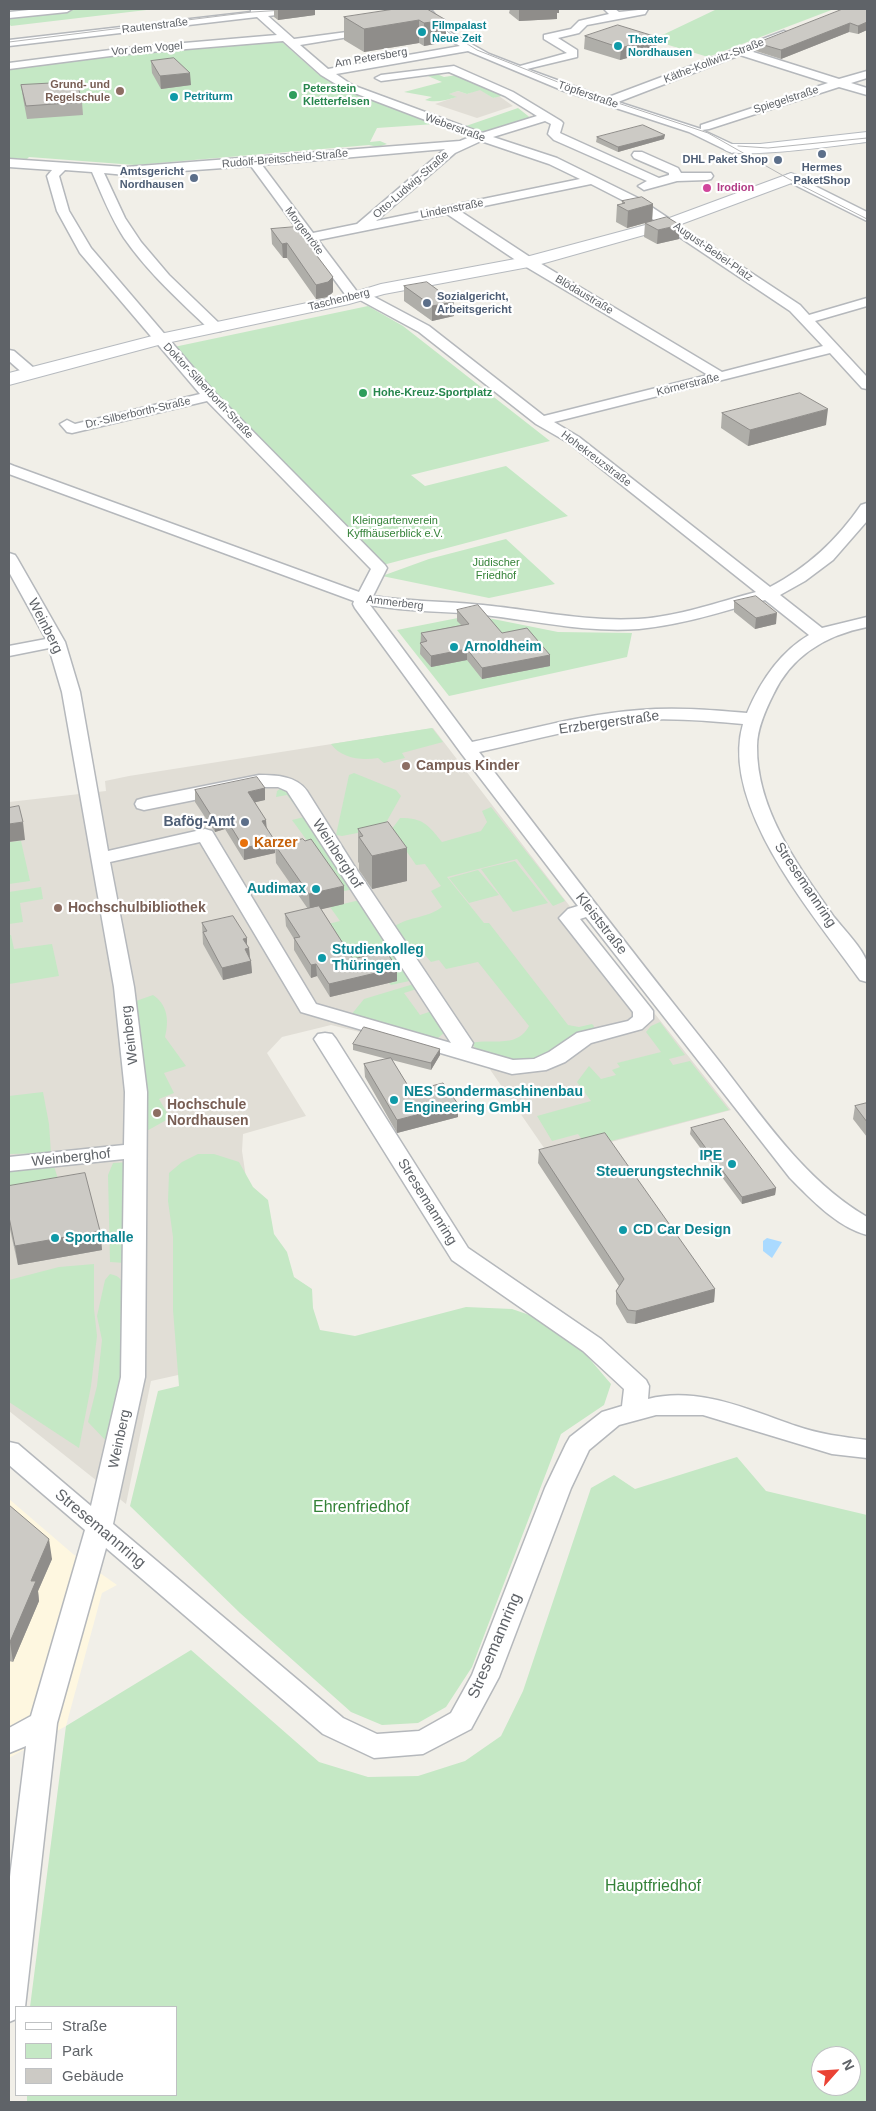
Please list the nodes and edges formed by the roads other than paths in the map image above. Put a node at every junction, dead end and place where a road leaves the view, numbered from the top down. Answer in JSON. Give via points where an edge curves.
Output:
{"nodes":[{"id":1,"x":67,"y":9,"type":"edge"},
{"id":2,"x":278,"y":9,"type":"edge"},
{"id":3,"x":301,"y":9,"type":"edge"},
{"id":4,"x":418,"y":9,"type":"edge"},
{"id":5,"x":436,"y":9,"type":"edge"},
{"id":6,"x":643,"y":9,"type":"edge"},
{"id":7,"x":257,"y":11,"type":"junction"},
{"id":8,"x":613,"y":12,"type":"edge"},
{"id":9,"x":9,"y":15,"type":"edge"},
{"id":10,"x":386,"y":28,"type":"edge"},
{"id":11,"x":798,"y":29,"type":"edge"},
{"id":12,"x":451,"y":31,"type":"junction"},
{"id":13,"x":9,"y":38,"type":"edge"},
{"id":14,"x":289,"y":41,"type":"junction"},
{"id":15,"x":9,"y":43,"type":"edge"},
{"id":16,"x":468,"y":48,"type":"junction"},
{"id":17,"x":740,"y":51,"type":"junction"},
{"id":18,"x":9,"y":66,"type":"edge"},
{"id":19,"x":525,"y":66,"type":"junction"},
{"id":20,"x":321,"y":70,"type":"junction"},
{"id":21,"x":867,"y":74,"type":"edge"},
{"id":22,"x":381,"y":78,"type":"dead end"},
{"id":23,"x":839,"y":83,"type":"junction"},
{"id":24,"x":867,"y":92,"type":"edge"},
{"id":25,"x":400,"y":94,"type":"dead end"},
{"id":26,"x":611,"y":100,"type":"junction"},
{"id":27,"x":398,"y":107,"type":"junction"},
{"id":28,"x":544,"y":117,"type":"junction"},
{"id":29,"x":488,"y":124,"type":"dead end"},
{"id":30,"x":705,"y":127,"type":"junction"},
{"id":31,"x":506,"y":130,"type":"junction"},
{"id":32,"x":867,"y":137,"type":"edge"},
{"id":33,"x":483,"y":138,"type":"junction"},
{"id":34,"x":461,"y":144,"type":"junction"},
{"id":35,"x":795,"y":145,"type":"junction"},
{"id":36,"x":739,"y":150,"type":"junction"},
{"id":37,"x":638,"y":155,"type":"dead end"},
{"id":38,"x":9,"y":162,"type":"edge"},
{"id":39,"x":254,"y":162,"type":"junction"},
{"id":40,"x":767,"y":165,"type":"junction"},
{"id":41,"x":61,"y":167,"type":"junction"},
{"id":42,"x":98,"y":170,"type":"junction"},
{"id":43,"x":707,"y":176,"type":"dead end"},
{"id":44,"x":676,"y":177,"type":"junction"},
{"id":45,"x":790,"y":178,"type":"junction"},
{"id":46,"x":594,"y":180,"type":"junction"},
{"id":47,"x":658,"y":182,"type":"junction"},
{"id":48,"x":619,"y":193,"type":"junction"},
{"id":49,"x":449,"y":209,"type":"junction"},
{"id":50,"x":867,"y":217,"type":"edge"},
{"id":51,"x":670,"y":223,"type":"junction"},
{"id":52,"x":361,"y":227,"type":"junction"},
{"id":53,"x":309,"y":238,"type":"junction"},
{"id":54,"x":528,"y":262,"type":"junction"},
{"id":55,"x":358,"y":297,"type":"junction"},
{"id":56,"x":867,"y":302,"type":"edge"},
{"id":57,"x":808,"y":319,"type":"junction"},
{"id":58,"x":216,"y":328,"type":"junction"},
{"id":59,"x":160,"y":339,"type":"junction"},
{"id":60,"x":834,"y":348,"type":"junction"},
{"id":61,"x":9,"y":354,"type":"edge"},
{"id":62,"x":30,"y":372,"type":"junction"},
{"id":63,"x":721,"y":377,"type":"junction"},
{"id":64,"x":9,"y":379,"type":"edge"},
{"id":65,"x":867,"y":385,"type":"edge"},
{"id":66,"x":210,"y":396,"type":"junction"},
{"id":67,"x":541,"y":421,"type":"junction"},
{"id":68,"x":67,"y":424,"type":"dead end"},
{"id":69,"x":9,"y":469,"type":"edge"},
{"id":70,"x":867,"y":508,"type":"edge"},
{"id":71,"x":9,"y":558,"type":"edge"},
{"id":72,"x":769,"y":594,"type":"junction"},
{"id":73,"x":363,"y":599,"type":"junction"},
{"id":74,"x":867,"y":622,"type":"edge"},
{"id":75,"x":848,"y":626,"type":"junction"},
{"id":76,"x":820,"y":635,"type":"junction"},
{"id":77,"x":867,"y":641,"type":"edge"},
{"id":78,"x":56,"y":642,"type":"junction"},
{"id":79,"x":9,"y":651,"type":"edge"},
{"id":80,"x":753,"y":719,"type":"junction"},
{"id":81,"x":467,"y":749,"type":"junction"},
{"id":82,"x":144,"y":804,"type":"dead end"},
{"id":83,"x":101,"y":858,"type":"junction"},
{"id":84,"x":590,"y":910,"type":"junction"},
{"id":85,"x":861,"y":955,"type":"edge"},
{"id":86,"x":867,"y":976,"type":"edge"},
{"id":87,"x":325,"y":1039,"type":"dead end"},
{"id":88,"x":460,"y":1050,"type":"junction"},
{"id":89,"x":134,"y":1151,"type":"junction"},
{"id":90,"x":9,"y":1164,"type":"edge"},
{"id":91,"x":867,"y":1228,"type":"edge"},
{"id":92,"x":636,"y":1398,"type":"junction"},
{"id":93,"x":867,"y":1449,"type":"edge"},
{"id":94,"x":9,"y":1451,"type":"edge"},
{"id":95,"x":99,"y":1528,"type":"junction"},
{"id":96,"x":44,"y":1723,"type":"junction"},
{"id":97,"x":9,"y":1742,"type":"edge"},
{"id":98,"x":9,"y":2008,"type":"edge"}],
"edges":[{"from":1,"to":9,"type":"street"},
{"from":2,"to":7,"type":"street","name":"Rautenstraße"},
{"from":3,"to":7,"type":"street","name":"Rautenstraße"},
{"from":4,"to":5,"type":"street"},
{"from":4,"to":12,"type":"street","via":[[430,14],[437,26]]},
{"from":6,"to":8,"type":"street","via":[[641,12]]},
{"from":7,"to":13,"type":"street","name":"Rautenstraße"},
{"from":7,"to":14,"type":"street","name":"Weberstraße"},
{"from":7,"to":15,"type":"street","name":"Rautenstraße"},
{"from":8,"to":19,"type":"street","via":[[583,23],[574,31],[548,37],[568,48],[573,55]]},
{"from":10,"to":14,"type":"street","name":"Vor dem Vogel"},
{"from":11,"to":17,"type":"street","name":"Käthe-Kollwitz-Straße"},
{"from":12,"to":16,"type":"street","name":"Töpferstraße"},
{"from":12,"to":19,"type":"street","name":"Töpferstraße"},
{"from":14,"to":18,"type":"street","name":"Vor dem Vogel","via":[[126,50]]},
{"from":14,"to":20,"type":"street","name":"Weberstraße"},
{"from":16,"to":20,"type":"street","name":"Am Petersberg"},
{"from":16,"to":26,"type":"street","name":"Töpferstraße","via":[[506,65]]},
{"from":17,"to":23,"type":"street"},
{"from":17,"to":26,"type":"street","name":"Käthe-Kollwitz-Straße"},
{"from":19,"to":26,"type":"street","name":"Töpferstraße"},
{"from":20,"to":27,"type":"street","name":"Weberstraße","via":[[348,87]]},
{"from":21,"to":23,"type":"street","name":"Spiegelstraße"},
{"from":22,"to":28,"type":"street","via":[[450,68],[509,94]]},
{"from":23,"to":24,"type":"street"},
{"from":23,"to":30,"type":"street","name":"Spiegelstraße"},
{"from":25,"to":27,"type":"street","via":[[423,102]]},
{"from":26,"to":30,"type":"street","name":"Töpferstraße"},
{"from":26,"to":36,"type":"street","name":"Töpferstraße"},
{"from":27,"to":33,"type":"street","name":"Weberstraße"},
{"from":28,"to":31,"type":"street","name":"Rudolf-Breitscheid-Straße"},
{"from":28,"to":47,"type":"street","via":[[556,124],[554,134],[558,137]]},
{"from":29,"to":31,"type":"street"},
{"from":30,"to":36,"type":"street","name":"Töpferstraße"},
{"from":31,"to":33,"type":"street","name":"Rudolf-Breitscheid-Straße"},
{"from":32,"to":35,"type":"main road"},
{"from":33,"to":34,"type":"street","name":"Rudolf-Breitscheid-Straße"},
{"from":33,"to":46,"type":"street","name":"Weberstraße","via":[[553,161]]},
{"from":34,"to":39,"type":"street","name":"Rudolf-Breitscheid-Straße"},
{"from":34,"to":52,"type":"street","name":"Otto-Ludwig-Straße"},
{"from":35,"to":36,"type":"main road"},
{"from":35,"to":40,"type":"main road","via":[[769,155]]},
{"from":36,"to":40,"type":"main road"},
{"from":37,"to":44,"type":"street","via":[[674,171]]},
{"from":38,"to":41,"type":"street","name":"Rudolf-Breitscheid-Straße"},
{"from":39,"to":42,"type":"street","name":"Rudolf-Breitscheid-Straße","via":[[140,171]]},
{"from":39,"to":53,"type":"street","name":"Morgenröte"},
{"from":40,"to":45,"type":"main road"},
{"from":41,"to":42,"type":"street","name":"Rudolf-Breitscheid-Straße"},
{"from":41,"to":59,"type":"street","name":"Doktor-Silberborth-Straße","via":[[53,176],[63,211],[85,250]]},
{"from":42,"to":58,"type":"street","via":[[134,244]]},
{"from":43,"to":44,"type":"street"},
{"from":44,"to":47,"type":"street"},
{"from":45,"to":50,"type":"street"},
{"from":45,"to":51,"type":"main road","name":"August-Bebel-Platz"},
{"from":46,"to":48,"type":"street","name":"Weberstraße"},
{"from":46,"to":49,"type":"street","name":"Lindenstraße"},
{"from":47,"to":48,"type":"street"},
{"from":48,"to":51,"type":"street","name":"Weberstraße"},
{"from":49,"to":52,"type":"street","name":"Lindenstraße"},
{"from":49,"to":54,"type":"street","name":"Blödaustraße"},
{"from":51,"to":54,"type":"main road","name":"Taschenberg"},
{"from":51,"to":57,"type":"street","name":"August-Bebel-Platz"},
{"from":52,"to":53,"type":"street","name":"Lindenstraße"},
{"from":53,"to":55,"type":"street","name":"Morgenröte"},
{"from":54,"to":55,"type":"main road","name":"Taschenberg","via":[[381,289]]},
{"from":54,"to":63,"type":"street","name":"Blödaustraße"},
{"from":55,"to":58,"type":"main road","name":"Taschenberg"},
{"from":55,"to":67,"type":"street","name":"Hohekreuzstraße","via":[[424,329]]},
{"from":56,"to":57,"type":"street"},
{"from":57,"to":60,"type":"street","name":"August-Bebel-Platz"},
{"from":58,"to":59,"type":"main road","name":"Taschenberg"},
{"from":59,"to":62,"type":"main road","name":"Taschenberg"},
{"from":59,"to":66,"type":"street","name":"Doktor-Silberborth-Straße"},
{"from":60,"to":63,"type":"street","name":"Körnerstraße"},
{"from":60,"to":65,"type":"street","name":"August-Bebel-Platz"},
{"from":61,"to":62,"type":"street"},
{"from":62,"to":64,"type":"main road","name":"Taschenberg"},
{"from":63,"to":67,"type":"street","name":"Körnerstraße"},
{"from":66,"to":68,"type":"street","name":"Dr.-Silberborth-Straße","via":[[72,429]]},
{"from":66,"to":73,"type":"street","name":"Doktor-Silberborth-Straße","via":[[379,568]]},
{"from":67,"to":72,"type":"street","name":"Hohekreuzstraße","via":[[574,440]]},
{"from":69,"to":73,"type":"street","name":"Ammerberg"},
{"from":70,"to":72,"type":"street","name":"Ammerberg","via":[[827,557],[799,578]]},
{"from":71,"to":78,"type":"street","name":"Weinberg"},
{"from":72,"to":73,"type":"street","name":"Ammerberg","via":[[668,620],[605,625]]},
{"from":72,"to":76,"type":"street","name":"Hohekreuzstraße"},
{"from":73,"to":81,"type":"street","name":"Kleiststraße","via":[[361,604]]},
{"from":74,"to":75,"type":"street","name":"Stresemannring"},
{"from":75,"to":76,"type":"street","name":"Stresemannring"},
{"from":75,"to":77,"type":"street"},
{"from":76,"to":80,"type":"street","name":"Stresemannring","via":[[790,660],[772,681]]},
{"from":78,"to":79,"type":"street"},
{"from":78,"to":83,"type":"street","name":"Weinberg","via":[[71,692]]},
{"from":80,"to":81,"type":"street","name":"Erzbergerstraße","via":[[640,715]]},
{"from":80,"to":85,"type":"street","name":"Stresemannring","via":[[748,746],[749,765],[769,830],[790,866]]},
{"from":81,"to":84,"type":"street","name":"Kleiststraße"},
{"from":82,"to":88,"type":"street","name":"Weinberghof","via":[[259,781],[278,780],[291,784],[298,790],[462,1043]]},
{"from":83,"to":88,"type":"street","via":[[205,835],[308,1008]]},
{"from":83,"to":89,"type":"street","name":"Weinberg","via":[[132,1041],[136,1092]]},
{"from":84,"to":88,"type":"street","via":[[575,913],[570,918],[643,1011],[643,1019],[635,1025],[584,1038],[557,1057],[524,1067],[498,1064]]},
{"from":84,"to":91,"type":"street","name":"Kleiststraße","via":[[790,1165],[822,1199]]},
{"from":85,"to":86,"type":"street","name":"Stresemannring"},
{"from":87,"to":92,"type":"street","name":"Stresemannring","via":[[460,1254],[592,1345]]},
{"from":89,"to":90,"type":"street","name":"Weinberghof"},
{"from":89,"to":95,"type":"street","name":"Weinberg","via":[[133,1377]]},
{"from":92,"to":93,"type":"street","name":"Stresemannring","via":[[656,1406],[703,1406],[832,1445]]},
{"from":92,"to":95,"type":"street","name":"Stresemannring","via":[[579,1444],[558,1488],[485,1677],[461,1721],[423,1742],[374,1746],[333,1726]]},
{"from":94,"to":95,"type":"street","name":"Stresemannring"},
{"from":95,"to":96,"type":"street","name":"Weinberg"},
{"from":96,"to":97,"type":"street"},
{"from":96,"to":98,"type":"street","name":"Weinberg"}]}
